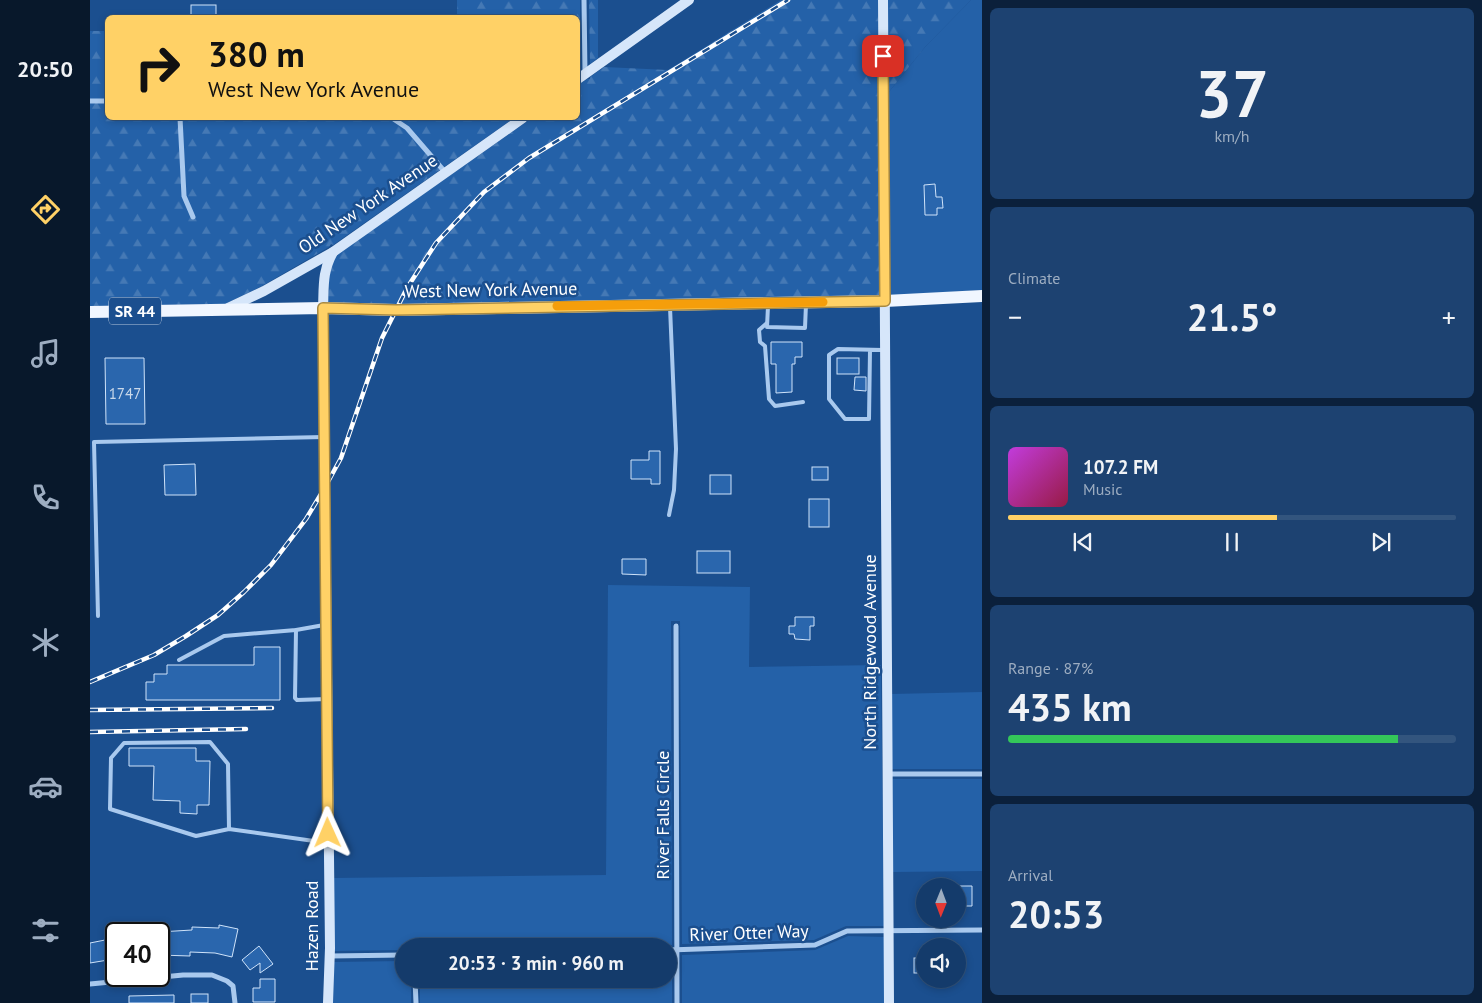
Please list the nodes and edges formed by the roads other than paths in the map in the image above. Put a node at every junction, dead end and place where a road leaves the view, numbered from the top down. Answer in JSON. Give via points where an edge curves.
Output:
{"nodes":[{"id":1,"x":584,"y":0,"type":"edge"},
{"id":2,"x":689,"y":0,"type":"edge"},
{"id":3,"x":883,"y":0,"type":"edge"},
{"id":4,"x":581,"y":76,"type":"edge"},
{"id":5,"x":90,"y":101,"type":"edge"},
{"id":6,"x":105,"y":101,"type":"edge"},
{"id":7,"x":180,"y":120,"type":"edge"},
{"id":8,"x":395,"y":120,"type":"edge"},
{"id":9,"x":520,"y":120,"type":"edge"},
{"id":10,"x":445,"y":172,"type":"junction"},
{"id":11,"x":193,"y":217,"type":"dead end"},
{"id":12,"x":333,"y":252,"type":"junction"},
{"id":13,"x":982,"y":296,"type":"edge"},
{"id":14,"x":885,"y":301,"type":"junction"},
{"id":15,"x":806,"y":303,"type":"junction"},
{"id":16,"x":768,"y":304,"type":"junction"},
{"id":17,"x":670,"y":305,"type":"junction"},
{"id":18,"x":323,"y":308,"type":"junction"},
{"id":19,"x":226,"y":310,"type":"junction"},
{"id":20,"x":90,"y":312,"type":"edge"},
{"id":21,"x":767,"y":323,"type":"junction"},
{"id":22,"x":870,"y":350,"type":"junction"},
{"id":23,"x":886,"y":350,"type":"junction"},
{"id":24,"x":803,"y":402,"type":"dead end"},
{"id":25,"x":324,"y":437,"type":"junction"},
{"id":26,"x":669,"y":515,"type":"dead end"},
{"id":27,"x":96,"y":540,"type":"junction"},
{"id":28,"x":90,"y":543,"type":"edge"},
{"id":29,"x":98,"y":616,"type":"dead end"},
{"id":30,"x":327,"y":625,"type":"junction"},
{"id":31,"x":676,"y":626,"type":"dead end"},
{"id":32,"x":296,"y":630,"type":"junction"},
{"id":33,"x":179,"y":660,"type":"dead end"},
{"id":34,"x":327,"y":700,"type":"junction"},
{"id":35,"x":887,"y":774,"type":"junction"},
{"id":36,"x":982,"y":774,"type":"edge"},
{"id":37,"x":229,"y":829,"type":"junction"},
{"id":38,"x":328,"y":843,"type":"junction"},
{"id":39,"x":982,"y":930,"type":"edge"},
{"id":40,"x":888,"y":931,"type":"junction"},
{"id":41,"x":677,"y":938,"type":"edge"},
{"id":42,"x":677,"y":949,"type":"edge"},
{"id":43,"x":395,"y":955,"type":"edge"},
{"id":44,"x":330,"y":956,"type":"junction"},
{"id":45,"x":90,"y":984,"type":"edge"},
{"id":46,"x":415,"y":988,"type":"edge"},
{"id":47,"x":677,"y":988,"type":"edge"},
{"id":48,"x":235,"y":1003,"type":"edge"},
{"id":49,"x":328,"y":1003,"type":"edge"},
{"id":50,"x":416,"y":1003,"type":"edge"},
{"id":51,"x":677,"y":1003,"type":"edge"},
{"id":52,"x":889,"y":1003,"type":"edge"}],
"edges":[{"from":1,"to":4,"type":"street"},
{"from":2,"to":4,"type":"street"},
{"from":3,"to":14,"type":"street","name":"North Ridgewood Avenue"},
{"from":5,"to":6,"type":"street"},
{"from":7,"to":11,"type":"street","via":[[184,196]]},
{"from":8,"to":10,"type":"street","via":[[408,128]]},
{"from":9,"to":10,"type":"street","name":"Old New York Avenue"},
{"from":10,"to":12,"type":"street","name":"Old New York Avenue"},
{"from":12,"to":18,"type":"street","name":"Hazen Road","via":[[324,273]]},
{"from":12,"to":19,"type":"street","name":"Old New York Avenue"},
{"from":13,"to":14,"type":"main road","name":"West New York Avenue","number":"SR 44"},
{"from":14,"to":15,"type":"main road","name":"West New York Avenue","number":"SR 44"},
{"from":14,"to":23,"type":"street","name":"North Ridgewood Avenue"},
{"from":15,"to":16,"type":"main road","name":"West New York Avenue","number":"SR 44"},
{"from":15,"to":21,"type":"lane","via":[[805,328],[767,327]]},
{"from":16,"to":17,"type":"main road","name":"West New York Avenue","number":"SR 44"},
{"from":16,"to":21,"type":"lane"},
{"from":17,"to":18,"type":"main road","name":"West New York Avenue","number":"SR 44","via":[[396,310]]},
{"from":17,"to":26,"type":"lane","via":[[676,449]]},
{"from":18,"to":19,"type":"main road","name":"West New York Avenue","number":"SR 44"},
{"from":18,"to":25,"type":"street","name":"Hazen Road"},
{"from":19,"to":20,"type":"main road","name":"West New York Avenue","number":"SR 44"},
{"from":21,"to":24,"type":"lane","via":[[759,330],[760,342],[765,346],[769,399],[775,406]]},
{"from":22,"to":22,"type":"lane","via":[[838,349],[829,355],[829,399],[845,419],[869,419]]},
{"from":22,"to":23,"type":"lane"},
{"from":23,"to":35,"type":"street","name":"North Ridgewood Avenue"},
{"from":25,"to":27,"type":"lane","via":[[94,442]]},
{"from":25,"to":30,"type":"street","name":"Hazen Road"},
{"from":27,"to":28,"type":"lane"},
{"from":27,"to":29,"type":"lane"},
{"from":30,"to":32,"type":"lane"},
{"from":30,"to":34,"type":"street","name":"Hazen Road"},
{"from":31,"to":41,"type":"street","name":"River Falls Circle"},
{"from":32,"to":33,"type":"lane","via":[[224,636]]},
{"from":32,"to":34,"type":"lane","via":[[295,698]]},
{"from":34,"to":38,"type":"street","name":"Hazen Road"},
{"from":35,"to":36,"type":"street"},
{"from":35,"to":40,"type":"street","name":"North Ridgewood Avenue"},
{"from":37,"to":37,"type":"lane","via":[[196,836],[110,809],[111,758],[124,743],[210,742],[228,764]]},
{"from":37,"to":38,"type":"lane"},
{"from":38,"to":44,"type":"street","name":"Hazen Road"},
{"from":39,"to":40,"type":"street","name":"River Otter Way"},
{"from":40,"to":42,"type":"street","name":"River Otter Way","via":[[847,931],[815,945]]},
{"from":40,"to":52,"type":"street","name":"North Ridgewood Avenue"},
{"from":43,"to":44,"type":"street"},
{"from":44,"to":49,"type":"street","name":"Hazen Road"},
{"from":45,"to":48,"type":"street","via":[[212,975],[227,980],[233,986]]},
{"from":46,"to":50,"type":"street"},
{"from":47,"to":51,"type":"street","name":"River Falls Circle"}]}
